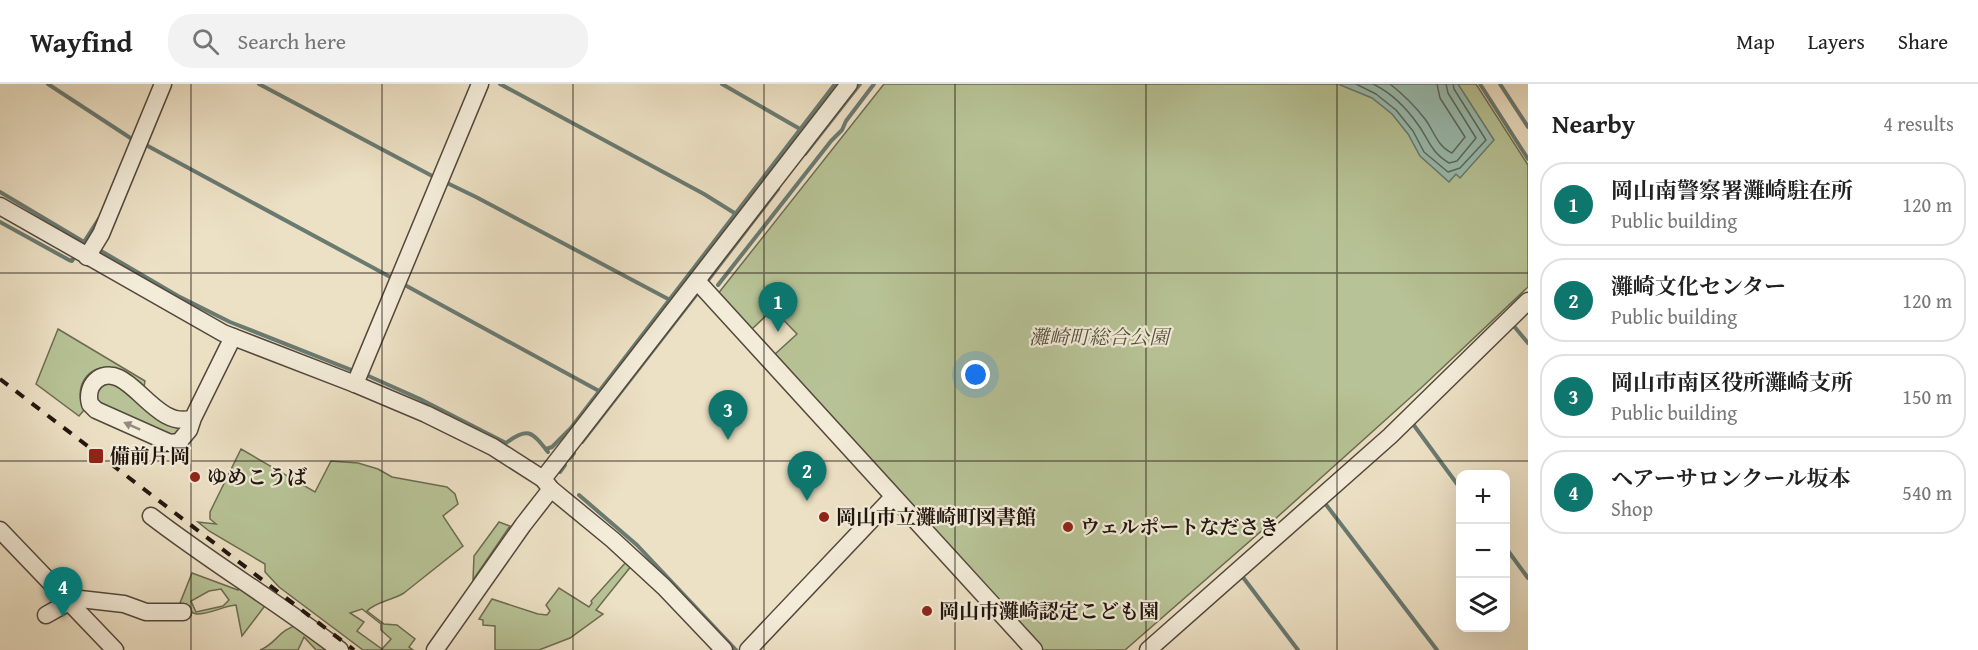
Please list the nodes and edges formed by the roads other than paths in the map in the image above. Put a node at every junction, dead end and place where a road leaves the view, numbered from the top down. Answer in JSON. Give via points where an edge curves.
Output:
{"nodes":[{"id":1,"x":163,"y":84,"type":"edge"},
{"id":2,"x":480,"y":84,"type":"edge"},
{"id":3,"x":849,"y":84,"type":"edge"},
{"id":4,"x":0,"y":206,"type":"edge"},
{"id":5,"x":91,"y":250,"type":"junction"},
{"id":6,"x":697,"y":281,"type":"junction"},
{"id":7,"x":1528,"y":301,"type":"edge"},
{"id":8,"x":232,"y":337,"type":"junction"},
{"id":9,"x":358,"y":376,"type":"junction"},
{"id":10,"x":193,"y":418,"type":"junction"},
{"id":11,"x":547,"y":484,"type":"junction"},
{"id":12,"x":892,"y":497,"type":"junction"},
{"id":13,"x":152,"y":516,"type":"dead end"},
{"id":14,"x":0,"y":530,"type":"edge"},
{"id":15,"x":69,"y":602,"type":"junction"},
{"id":16,"x":183,"y":612,"type":"dead end"},
{"id":17,"x":46,"y":615,"type":"dead end"},
{"id":18,"x":115,"y":650,"type":"edge"},
{"id":19,"x":340,"y":650,"type":"edge"},
{"id":20,"x":435,"y":650,"type":"edge"},
{"id":21,"x":724,"y":650,"type":"edge"},
{"id":22,"x":748,"y":650,"type":"edge"},
{"id":23,"x":1034,"y":650,"type":"edge"},
{"id":24,"x":1148,"y":650,"type":"edge"}],
"edges":[{"from":1,"to":5,"type":"street"},
{"from":2,"to":9,"type":"street"},
{"from":3,"to":6,"type":"street"},
{"from":4,"to":5,"type":"street"},
{"from":5,"to":8,"type":"street"},
{"from":6,"to":11,"type":"street"},
{"from":6,"to":12,"type":"street"},
{"from":7,"to":24,"type":"street","via":[[1390,436]]},
{"from":8,"to":9,"type":"street"},
{"from":8,"to":10,"type":"street"},
{"from":9,"to":11,"type":"street","via":[[493,447]]},
{"from":10,"to":10,"type":"street","one_way":true,"via":[[183,440],[170,443],[96,410],[90,404],[89,390],[99,377],[115,376],[159,410],[180,420]]},
{"from":11,"to":20,"type":"street","via":[[523,525]]},
{"from":11,"to":21,"type":"street","via":[[651,574]]},
{"from":12,"to":22,"type":"street"},
{"from":12,"to":23,"type":"street"},
{"from":13,"to":19,"type":"street"},
{"from":14,"to":15,"type":"street"},
{"from":15,"to":16,"type":"street","via":[[80,599],[124,604],[146,612]]},
{"from":15,"to":17,"type":"street"},
{"from":15,"to":18,"type":"street"}]}
